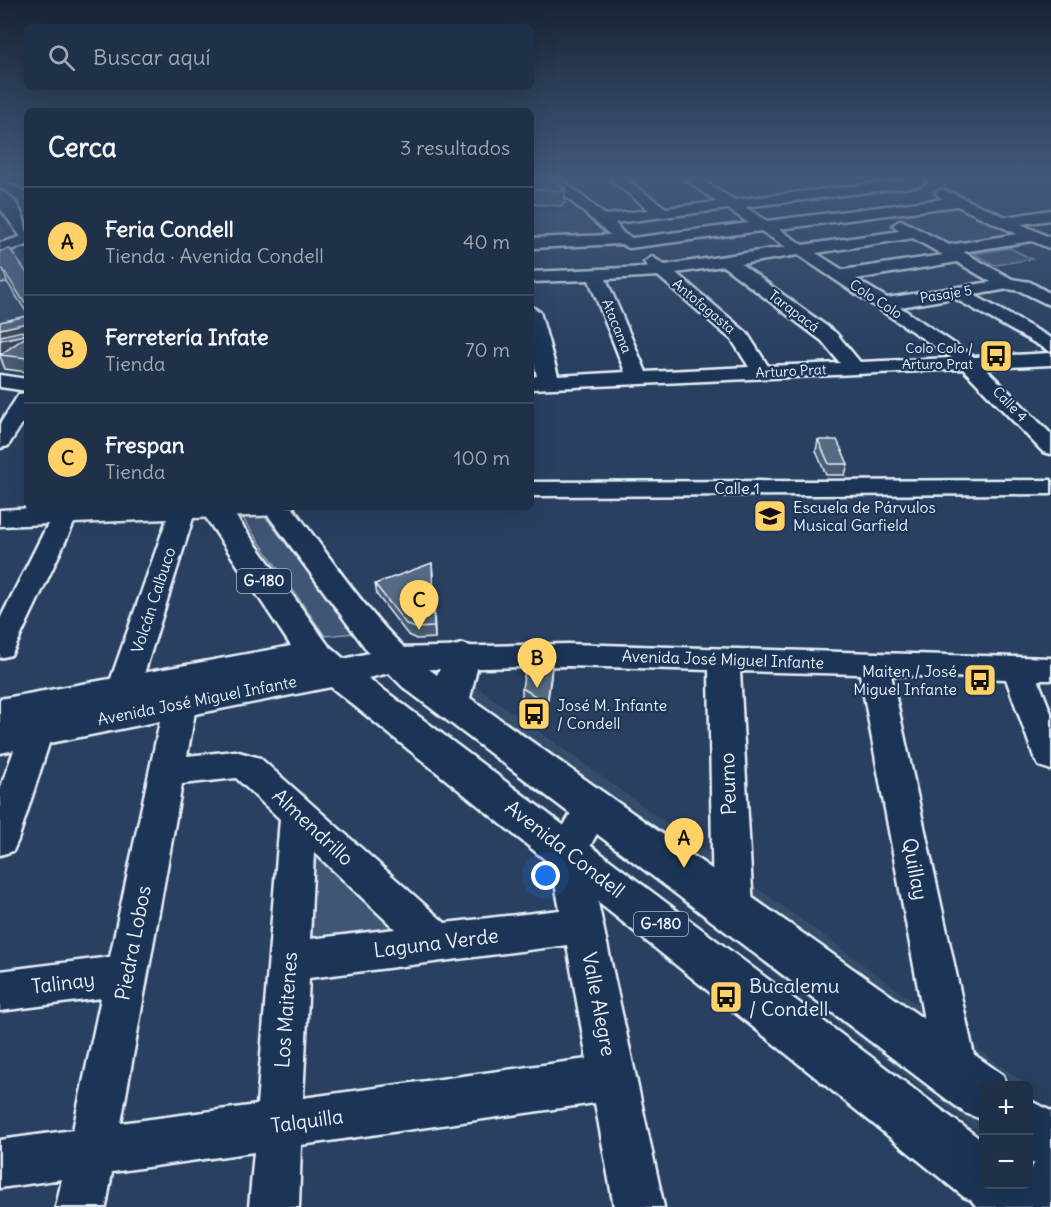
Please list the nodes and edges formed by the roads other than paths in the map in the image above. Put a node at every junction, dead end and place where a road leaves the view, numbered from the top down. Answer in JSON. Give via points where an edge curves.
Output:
{"nodes":[{"id":1,"x":620,"y":235,"type":"edge"},
{"id":2,"x":679,"y":235,"type":"edge"},
{"id":3,"x":779,"y":235,"type":"edge"},
{"id":4,"x":899,"y":235,"type":"edge"},
{"id":5,"x":919,"y":235,"type":"edge"},
{"id":6,"x":1034,"y":236,"type":"joint"},
{"id":7,"x":24,"y":241,"type":"edge"},
{"id":8,"x":627,"y":241,"type":"junction"},
{"id":9,"x":534,"y":243,"type":"edge"},
{"id":10,"x":1051,"y":244,"type":"edge"},
{"id":11,"x":0,"y":248,"type":"edge"},
{"id":12,"x":24,"y":250,"type":"edge"},
{"id":13,"x":801,"y":250,"type":"junction"},
{"id":14,"x":952,"y":254,"type":"junction"},
{"id":15,"x":0,"y":255,"type":"edge"},
{"id":16,"x":727,"y":261,"type":"junction"},
{"id":17,"x":662,"y":271,"type":"junction"},
{"id":18,"x":596,"y":275,"type":"junction"},
{"id":19,"x":840,"y":276,"type":"junction"},
{"id":20,"x":534,"y":278,"type":"edge"},
{"id":21,"x":1008,"y":284,"type":"junction"},
{"id":22,"x":956,"y":292,"type":"junction"},
{"id":23,"x":1051,"y":301,"type":"edge"},
{"id":24,"x":884,"y":304,"type":"junction"},
{"id":25,"x":534,"y":335,"type":"edge"},
{"id":26,"x":1051,"y":346,"type":"edge"},
{"id":27,"x":1051,"y":358,"type":"edge"},
{"id":28,"x":969,"y":362,"type":"junction"},
{"id":29,"x":855,"y":368,"type":"junction"},
{"id":30,"x":762,"y":372,"type":"junction"},
{"id":31,"x":638,"y":378,"type":"junction"},
{"id":32,"x":0,"y":381,"type":"edge"},
{"id":33,"x":540,"y":382,"type":"edge"},
{"id":34,"x":24,"y":385,"type":"edge"},
{"id":35,"x":24,"y":404,"type":"edge"},
{"id":36,"x":0,"y":441,"type":"edge"},
{"id":37,"x":1049,"y":443,"type":"edge"},
{"id":38,"x":1051,"y":488,"type":"edge"},
{"id":39,"x":534,"y":489,"type":"edge"},
{"id":40,"x":123,"y":510,"type":"edge"},
{"id":41,"x":183,"y":510,"type":"edge"},
{"id":42,"x":215,"y":510,"type":"edge"},
{"id":43,"x":280,"y":510,"type":"edge"},
{"id":44,"x":63,"y":511,"type":"edge"},
{"id":45,"x":0,"y":518,"type":"edge"},
{"id":46,"x":0,"y":648,"type":"edge"},
{"id":47,"x":462,"y":656,"type":"junction"},
{"id":48,"x":394,"y":659,"type":"junction"},
{"id":49,"x":724,"y":660,"type":"junction"},
{"id":50,"x":327,"y":663,"type":"junction"},
{"id":51,"x":873,"y":664,"type":"junction"},
{"id":52,"x":1018,"y":668,"type":"junction"},
{"id":53,"x":1051,"y":669,"type":"edge"},
{"id":54,"x":123,"y":690,"type":"junction"},
{"id":55,"x":183,"y":691,"type":"junction"},
{"id":56,"x":451,"y":703,"type":"junction"},
{"id":57,"x":0,"y":713,"type":"edge"},
{"id":58,"x":37,"y":730,"type":"junction"},
{"id":59,"x":0,"y":738,"type":"edge"},
{"id":60,"x":1051,"y":758,"type":"edge"},
{"id":61,"x":167,"y":772,"type":"junction"},
{"id":62,"x":594,"y":806,"type":"junction"},
{"id":63,"x":298,"y":814,"type":"junction"},
{"id":64,"x":0,"y":840,"type":"edge"},
{"id":65,"x":568,"y":851,"type":"junction"},
{"id":66,"x":733,"y":909,"type":"junction"},
{"id":67,"x":583,"y":926,"type":"junction"},
{"id":68,"x":438,"y":943,"type":"junction"},
{"id":69,"x":289,"y":961,"type":"junction"},
{"id":70,"x":127,"y":975,"type":"junction"},
{"id":71,"x":0,"y":991,"type":"edge"},
{"id":72,"x":614,"y":1078,"type":"junction"},
{"id":73,"x":970,"y":1084,"type":"edge"},
{"id":74,"x":279,"y":1125,"type":"junction"},
{"id":75,"x":1033,"y":1130,"type":"edge"},
{"id":76,"x":1051,"y":1144,"type":"edge"},
{"id":77,"x":92,"y":1151,"type":"junction"},
{"id":78,"x":0,"y":1164,"type":"edge"},
{"id":79,"x":979,"y":1173,"type":"edge"},
{"id":80,"x":1051,"y":1181,"type":"edge"},
{"id":81,"x":998,"y":1189,"type":"edge"},
{"id":82,"x":81,"y":1207,"type":"edge"},
{"id":83,"x":274,"y":1207,"type":"edge"},
{"id":84,"x":639,"y":1207,"type":"edge"},
{"id":85,"x":1022,"y":1207,"type":"edge"},
{"id":86,"x":1038,"y":1207,"type":"edge"}],
"edges":[{"from":1,"to":8,"type":"street","name":"Antofagasta"},
{"from":2,"to":8,"type":"street"},
{"from":3,"to":13,"type":"street","name":"Colo Colo"},
{"from":4,"to":13,"type":"street"},
{"from":5,"to":14,"type":"street"},
{"from":6,"to":10,"type":"street"},
{"from":6,"to":14,"type":"street"},
{"from":7,"to":11,"type":"street"},
{"from":8,"to":9,"type":"street"},
{"from":8,"to":17,"type":"street","name":"Antofagasta"},
{"from":12,"to":15,"type":"street"},
{"from":13,"to":16,"type":"street"},
{"from":13,"to":19,"type":"street","name":"Colo Colo"},
{"from":14,"to":19,"type":"street"},
{"from":14,"to":21,"type":"street"},
{"from":16,"to":17,"type":"street"},
{"from":16,"to":29,"type":"street","name":"Tarapacá","via":[[829,338]]},
{"from":17,"to":18,"type":"street"},
{"from":17,"to":30,"type":"street","name":"Antofagasta","via":[[740,337]]},
{"from":18,"to":20,"type":"street"},
{"from":18,"to":31,"type":"street","name":"Atacama"},
{"from":19,"to":24,"type":"street","name":"Colo Colo"},
{"from":21,"to":22,"type":"street","name":"Pasaje 5"},
{"from":21,"to":23,"type":"street","via":[[1024,286]]},
{"from":22,"to":24,"type":"street","name":"Pasaje 5"},
{"from":22,"to":26,"type":"street"},
{"from":24,"to":28,"type":"street","name":"Colo Colo"},
{"from":25,"to":33,"type":"street"},
{"from":27,"to":28,"type":"street","name":"Arturo Prat"},
{"from":28,"to":29,"type":"street","name":"Arturo Prat"},
{"from":28,"to":37,"type":"street","name":"Calle 4"},
{"from":29,"to":30,"type":"street","name":"Arturo Prat"},
{"from":30,"to":31,"type":"street","name":"Arturo Prat"},
{"from":31,"to":33,"type":"street","name":"Arturo Prat"},
{"from":32,"to":34,"type":"street"},
{"from":35,"to":36,"type":"street"},
{"from":38,"to":39,"type":"street","name":"Calle 1"},
{"from":40,"to":44,"type":"street"},
{"from":41,"to":54,"type":"street","name":"Volcán Calbuco"},
{"from":42,"to":50,"type":"main road","name":"Avenida Condell","number":"G-180","via":[[301,635]]},
{"from":43,"to":48,"type":"main road"},
{"from":44,"to":45,"type":"street"},
{"from":44,"to":46,"type":"street","via":[[61,524]]},
{"from":47,"to":48,"type":"street","name":"Avenida José Miguel Infante"},
{"from":47,"to":49,"type":"street","name":"Avenida José Miguel Infante"},
{"from":47,"to":56,"type":"main road"},
{"from":48,"to":50,"type":"main road","name":"Avenida José Miguel Infante"},
{"from":48,"to":56,"type":"main road"},
{"from":49,"to":51,"type":"street","name":"Avenida José Miguel Infante"},
{"from":49,"to":66,"type":"street","name":"Peumo"},
{"from":50,"to":55,"type":"main road","name":"Avenida José Miguel Infante"},
{"from":50,"to":65,"type":"main road","name":"Avenida Condell","number":"G-180"},
{"from":51,"to":52,"type":"street","name":"Avenida José Miguel Infante"},
{"from":51,"to":73,"type":"street","name":"Quillay"},
{"from":52,"to":53,"type":"street","name":"Avenida José Miguel Infante"},
{"from":52,"to":60,"type":"street"},
{"from":54,"to":55,"type":"main road","name":"Avenida José Miguel Infante"},
{"from":54,"to":57,"type":"main road","name":"Avenida José Miguel Infante"},
{"from":55,"to":58,"type":"main road","name":"Avenida José Miguel Infante"},
{"from":55,"to":61,"type":"street","name":"Piedra Lobos"},
{"from":56,"to":62,"type":"main road"},
{"from":58,"to":59,"type":"main road","name":"Avenida José Miguel Infante"},
{"from":58,"to":64,"type":"street"},
{"from":61,"to":63,"type":"street","name":"Almendrillo","via":[[242,765]]},
{"from":61,"to":70,"type":"street","name":"Piedra Lobos"},
{"from":62,"to":65,"type":"street"},
{"from":62,"to":66,"type":"main road"},
{"from":63,"to":68,"type":"street","name":"Almendrillo"},
{"from":63,"to":69,"type":"street","name":"Los Maitenes"},
{"from":65,"to":67,"type":"street","name":"Valle Alegre"},
{"from":65,"to":79,"type":"main road","name":"Avenida Condell","number":"G-180"},
{"from":66,"to":73,"type":"main road"},
{"from":67,"to":68,"type":"street","name":"Laguna Verde"},
{"from":67,"to":72,"type":"street","name":"Valle Alegre"},
{"from":68,"to":69,"type":"street","name":"Laguna Verde"},
{"from":69,"to":74,"type":"street","name":"Los Maitenes"},
{"from":70,"to":71,"type":"street","name":"Talinay"},
{"from":70,"to":77,"type":"street","name":"Piedra Lobos"},
{"from":72,"to":74,"type":"street","name":"Talquilla"},
{"from":72,"to":84,"type":"street","name":"Valle Alegre"},
{"from":74,"to":77,"type":"street","name":"Talquilla"},
{"from":74,"to":83,"type":"street","name":"Los Maitenes"},
{"from":75,"to":76,"type":"main road"},
{"from":77,"to":78,"type":"street","name":"Talquilla"},
{"from":77,"to":82,"type":"street","name":"Piedra Lobos"},
{"from":80,"to":86,"type":"street"},
{"from":81,"to":85,"type":"main road"}]}
